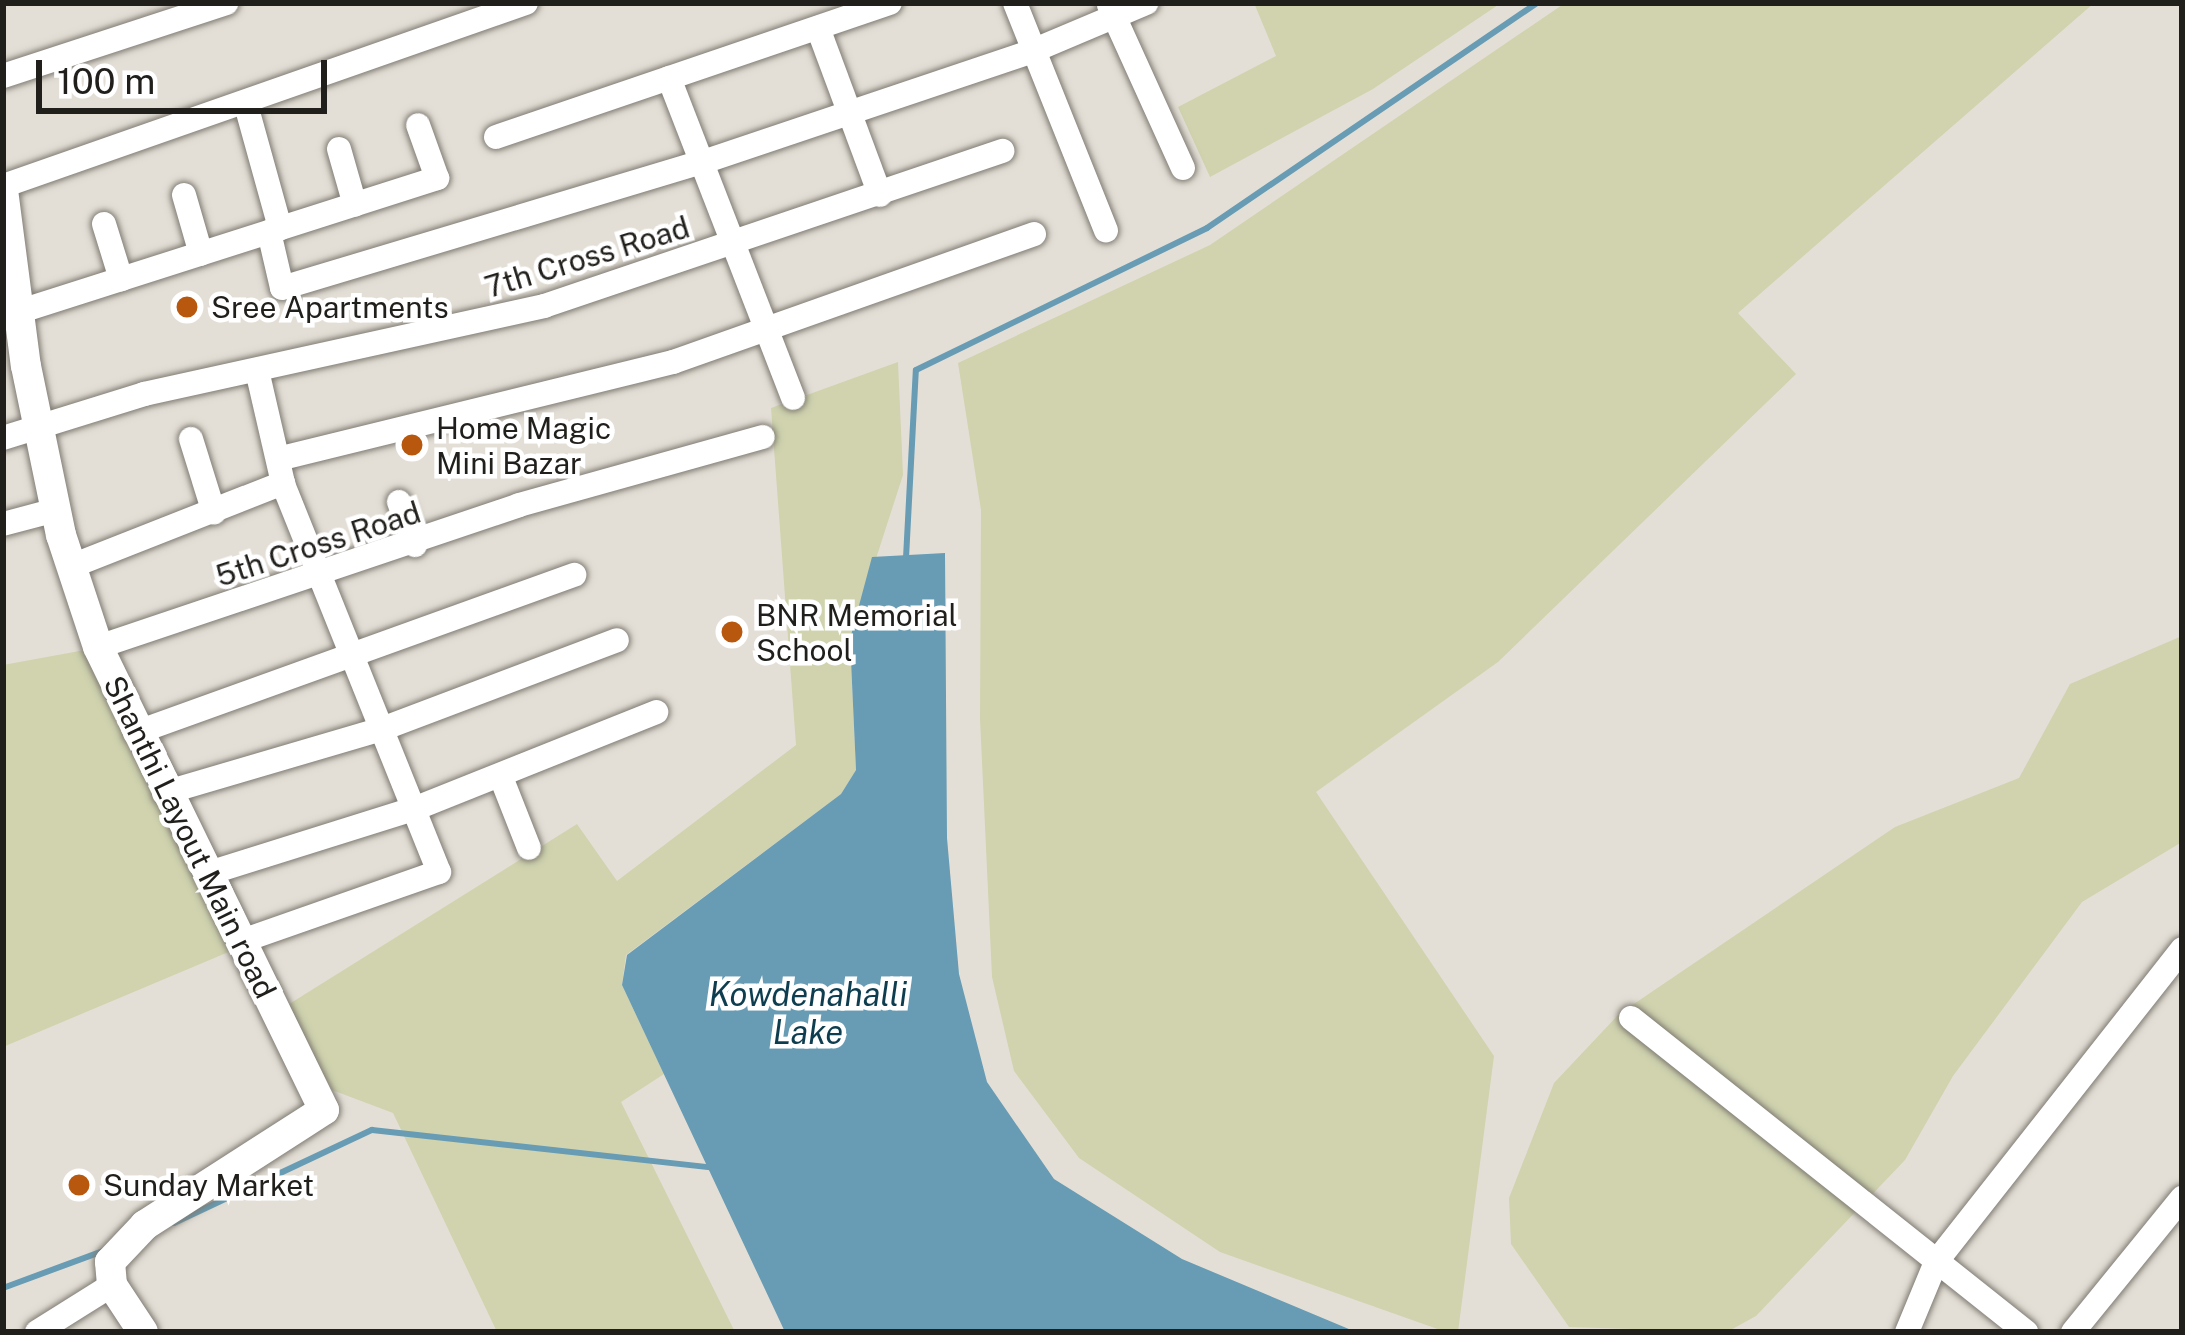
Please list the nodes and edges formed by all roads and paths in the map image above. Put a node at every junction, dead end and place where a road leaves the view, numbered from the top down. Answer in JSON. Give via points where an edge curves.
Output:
{"nodes":[{"id":1,"x":226,"y":3,"type":"edge"},
{"id":2,"x":526,"y":3,"type":"edge"},
{"id":3,"x":890,"y":3,"type":"edge"},
{"id":4,"x":1015,"y":3,"type":"edge"},
{"id":5,"x":1146,"y":3,"type":"edge"},
{"id":6,"x":1111,"y":10,"type":"edge"},
{"id":7,"x":818,"y":28,"type":"junction"},
{"id":8,"x":1035,"y":50,"type":"junction"},
{"id":9,"x":3,"y":76,"type":"edge"},
{"id":10,"x":669,"y":78,"type":"junction"},
{"id":11,"x":246,"y":104,"type":"junction"},
{"id":12,"x":848,"y":110,"type":"junction"},
{"id":13,"x":418,"y":124,"type":"dead end"},
{"id":14,"x":496,"y":137,"type":"dead end"},
{"id":15,"x":339,"y":149,"type":"dead end"},
{"id":16,"x":1002,"y":152,"type":"dead end"},
{"id":17,"x":703,"y":162,"type":"junction"},
{"id":18,"x":1183,"y":168,"type":"dead end"},
{"id":19,"x":3,"y":188,"type":"edge"},
{"id":20,"x":184,"y":195,"type":"dead end"},
{"id":21,"x":880,"y":195,"type":"junction"},
{"id":22,"x":355,"y":205,"type":"junction"},
{"id":23,"x":104,"y":224,"type":"dead end"},
{"id":24,"x":274,"y":230,"type":"junction"},
{"id":25,"x":1106,"y":230,"type":"dead end"},
{"id":26,"x":1034,"y":234,"type":"dead end"},
{"id":27,"x":736,"y":243,"type":"junction"},
{"id":28,"x":8,"y":252,"type":"edge"},
{"id":29,"x":202,"y":254,"type":"junction"},
{"id":30,"x":121,"y":279,"type":"junction"},
{"id":31,"x":21,"y":311,"type":"junction"},
{"id":32,"x":768,"y":322,"type":"junction"},
{"id":33,"x":257,"y":370,"type":"junction"},
{"id":34,"x":793,"y":398,"type":"dead end"},
{"id":35,"x":41,"y":428,"type":"junction"},
{"id":36,"x":763,"y":437,"type":"dead end"},
{"id":37,"x":3,"y":438,"type":"edge"},
{"id":38,"x":191,"y":439,"type":"dead end"},
{"id":39,"x":283,"y":471,"type":"junction"},
{"id":40,"x":399,"y":502,"type":"dead end"},
{"id":41,"x":56,"y":509,"type":"junction"},
{"id":42,"x":214,"y":513,"type":"junction"},
{"id":43,"x":3,"y":524,"type":"edge"},
{"id":44,"x":415,"y":545,"type":"junction"},
{"id":45,"x":72,"y":566,"type":"junction"},
{"id":46,"x":574,"y":574,"type":"dead end"},
{"id":47,"x":321,"y":576,"type":"junction"},
{"id":48,"x":616,"y":640,"type":"dead end"},
{"id":49,"x":98,"y":647,"type":"junction"},
{"id":50,"x":352,"y":655,"type":"junction"},
{"id":51,"x":656,"y":712,"type":"dead end"},
{"id":52,"x":382,"y":728,"type":"junction"},
{"id":53,"x":134,"y":733,"type":"junction"},
{"id":54,"x":501,"y":777,"type":"junction"},
{"id":55,"x":164,"y":793,"type":"junction"},
{"id":56,"x":414,"y":809,"type":"junction"},
{"id":57,"x":529,"y":848,"type":"dead end"},
{"id":58,"x":206,"y":874,"type":"junction"},
{"id":59,"x":239,"y":942,"type":"junction"},
{"id":60,"x":2182,"y":949,"type":"edge"},
{"id":61,"x":1630,"y":1018,"type":"dead end"},
{"id":62,"x":2182,"y":1198,"type":"edge"},
{"id":63,"x":1936,"y":1262,"type":"junction"},
{"id":64,"x":112,"y":1285,"type":"junction"},
{"id":65,"x":37,"y":1332,"type":"edge"},
{"id":66,"x":143,"y":1332,"type":"edge"},
{"id":67,"x":1907,"y":1332,"type":"edge"},
{"id":68,"x":2026,"y":1332,"type":"edge"},
{"id":69,"x":2073,"y":1332,"type":"edge"}],
"edges":[{"from":1,"to":9,"type":"street"},
{"from":2,"to":11,"type":"street"},
{"from":3,"to":7,"type":"street"},
{"from":4,"to":8,"type":"street"},
{"from":5,"to":6,"type":"street"},
{"from":6,"to":8,"type":"street"},
{"from":6,"to":18,"type":"street"},
{"from":7,"to":10,"type":"street"},
{"from":7,"to":12,"type":"street"},
{"from":8,"to":12,"type":"street"},
{"from":8,"to":25,"type":"street"},
{"from":10,"to":14,"type":"street"},
{"from":10,"to":17,"type":"street"},
{"from":11,"to":19,"type":"street"},
{"from":11,"to":24,"type":"street"},
{"from":12,"to":17,"type":"street"},
{"from":12,"to":21,"type":"street"},
{"from":13,"to":22,"type":"street","via":[[437,178]]},
{"from":15,"to":22,"type":"street"},
{"from":16,"to":21,"type":"street","name":"7th Cross Road"},
{"from":17,"to":24,"type":"street","via":[[282,288]]},
{"from":17,"to":27,"type":"street"},
{"from":19,"to":28,"type":"street","name":"Shanthi Layout Main road"},
{"from":20,"to":29,"type":"street"},
{"from":21,"to":27,"type":"street","name":"7th Cross Road"},
{"from":22,"to":24,"type":"street"},
{"from":23,"to":30,"type":"street"},
{"from":24,"to":29,"type":"street"},
{"from":26,"to":32,"type":"street"},
{"from":27,"to":32,"type":"street"},
{"from":27,"to":33,"type":"street","name":"7th Cross Road","via":[[544,306]]},
{"from":28,"to":31,"type":"street","name":"Shanthi Layout Main road"},
{"from":29,"to":30,"type":"street"},
{"from":30,"to":31,"type":"street"},
{"from":31,"to":35,"type":"street","name":"Shanthi Layout Main road"},
{"from":32,"to":34,"type":"street"},
{"from":32,"to":39,"type":"street","via":[[652,368]]},
{"from":33,"to":35,"type":"street","name":"7th Cross Road","via":[[144,394]]},
{"from":33,"to":39,"type":"street"},
{"from":35,"to":37,"type":"street","name":"7th Cross Road"},
{"from":35,"to":41,"type":"street","name":"Shanthi Layout Main road"},
{"from":36,"to":44,"type":"street","name":"5th Cross Road","via":[[519,505]]},
{"from":38,"to":42,"type":"street"},
{"from":39,"to":42,"type":"street"},
{"from":39,"to":47,"type":"street"},
{"from":40,"to":44,"type":"street"},
{"from":41,"to":43,"type":"street"},
{"from":41,"to":45,"type":"street","name":"Shanthi Layout Main road"},
{"from":42,"to":45,"type":"street"},
{"from":44,"to":47,"type":"street","name":"5th Cross Road"},
{"from":45,"to":49,"type":"street","name":"Shanthi Layout Main road"},
{"from":46,"to":50,"type":"street"},
{"from":47,"to":49,"type":"street","name":"5th Cross Road"},
{"from":47,"to":50,"type":"street"},
{"from":48,"to":52,"type":"street"},
{"from":49,"to":53,"type":"street","name":"Shanthi Layout Main road"},
{"from":50,"to":52,"type":"street"},
{"from":50,"to":53,"type":"street"},
{"from":51,"to":54,"type":"street"},
{"from":52,"to":55,"type":"street"},
{"from":52,"to":56,"type":"street"},
{"from":53,"to":55,"type":"street","name":"Shanthi Layout Main road"},
{"from":54,"to":56,"type":"street"},
{"from":54,"to":57,"type":"street"},
{"from":55,"to":58,"type":"street","name":"Shanthi Layout Main road"},
{"from":56,"to":58,"type":"street"},
{"from":56,"to":59,"type":"street","via":[[439,872]]},
{"from":58,"to":59,"type":"street","name":"Shanthi Layout Main road"},
{"from":59,"to":64,"type":"street","name":"Shanthi Layout Main road","via":[[324,1110],[145,1226],[110,1262]]},
{"from":60,"to":63,"type":"street"},
{"from":61,"to":63,"type":"street"},
{"from":62,"to":69,"type":"street"},
{"from":63,"to":67,"type":"street"},
{"from":63,"to":68,"type":"street"},
{"from":64,"to":65,"type":"street"},
{"from":64,"to":66,"type":"street"}]}
